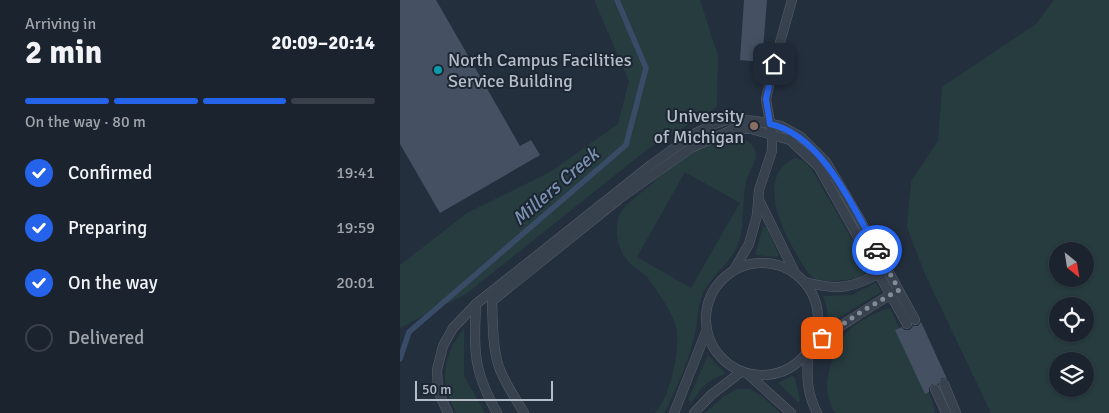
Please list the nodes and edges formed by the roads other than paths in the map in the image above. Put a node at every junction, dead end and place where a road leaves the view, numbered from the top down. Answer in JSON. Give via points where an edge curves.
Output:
{"nodes":[{"id":1,"x":792,"y":0,"type":"edge"},
{"id":2,"x":770,"y":124,"type":"junction"},
{"id":3,"x":772,"y":135,"type":"junction"},
{"id":4,"x":758,"y":199,"type":"junction"},
{"id":5,"x":734,"y":270,"type":"junction"},
{"id":6,"x":883,"y":271,"type":"junction"},
{"id":7,"x":796,"y":274,"type":"junction"},
{"id":8,"x":805,"y":282,"type":"junction"},
{"id":9,"x":891,"y":294,"type":"junction"},
{"id":10,"x":476,"y":304,"type":"junction"},
{"id":11,"x":911,"y":322,"type":"dead end"},
{"id":12,"x":706,"y":332,"type":"junction"},
{"id":13,"x":813,"y":343,"type":"junction"},
{"id":14,"x":808,"y":352,"type":"junction"},
{"id":15,"x":745,"y":373,"type":"junction"},
{"id":16,"x":944,"y":384,"type":"dead end"},
{"id":17,"x":936,"y":389,"type":"dead end"},
{"id":18,"x":448,"y":413,"type":"edge"},
{"id":19,"x":497,"y":413,"type":"edge"},
{"id":20,"x":524,"y":413,"type":"edge"},
{"id":21,"x":674,"y":413,"type":"edge"},
{"id":22,"x":694,"y":413,"type":"edge"},
{"id":23,"x":791,"y":413,"type":"edge"},
{"id":24,"x":818,"y":413,"type":"edge"},
{"id":25,"x":946,"y":413,"type":"edge"},
{"id":26,"x":956,"y":413,"type":"edge"}],
"edges":[{"from":1,"to":2,"type":"lane","via":[[766,99]]},
{"from":2,"to":3,"type":"lane"},
{"from":2,"to":6,"type":"lane","via":[[801,137],[826,162]]},
{"from":2,"to":10,"type":"lane","via":[[729,120],[686,139]]},
{"from":3,"to":4,"type":"lane","via":[[772,151]]},
{"from":3,"to":6,"type":"lane","via":[[790,140],[818,166]]},
{"from":3,"to":20,"type":"lane","via":[[751,129],[734,129],[691,148],[619,199],[492,300],[495,352],[502,374]]},
{"from":4,"to":5,"type":"lane","via":[[749,244]]},
{"from":4,"to":7,"type":"lane"},
{"from":5,"to":7,"type":"lane","via":[[759,263],[784,267]]},
{"from":5,"to":12,"type":"lane","via":[[724,277],[710,296]]},
{"from":6,"to":8,"type":"lane","via":[[855,285],[835,288]]},
{"from":6,"to":9,"type":"lane"},
{"from":7,"to":8,"type":"lane"},
{"from":8,"to":13,"type":"lane","via":[[817,305],[819,318]]},
{"from":9,"to":11,"type":"lane"},
{"from":9,"to":13,"type":"lane"},
{"from":10,"to":18,"type":"lane","via":[[453,328],[443,346],[438,391]]},
{"from":10,"to":19,"type":"lane","via":[[476,366]]},
{"from":12,"to":15,"type":"lane","via":[[719,356],[729,366]]},
{"from":12,"to":21,"type":"lane"},
{"from":13,"to":14,"type":"lane"},
{"from":14,"to":15,"type":"lane","via":[[786,371],[772,375]]},
{"from":14,"to":24,"type":"lane","via":[[809,397]]},
{"from":15,"to":22,"type":"lane","via":[[711,395]]},
{"from":15,"to":23,"type":"lane"},
{"from":16,"to":26,"type":"lane"},
{"from":17,"to":25,"type":"lane"}]}
